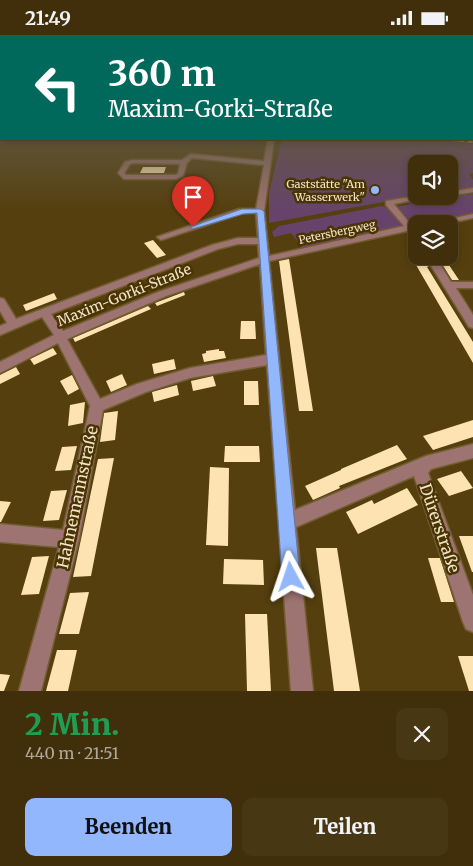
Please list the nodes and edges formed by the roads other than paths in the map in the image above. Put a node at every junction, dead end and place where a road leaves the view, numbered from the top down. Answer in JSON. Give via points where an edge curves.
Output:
{"nodes":[{"id":1,"x":269,"y":151,"type":"edge"},
{"id":2,"x":184,"y":162,"type":"junction"},
{"id":3,"x":267,"y":163,"type":"junction"},
{"id":4,"x":473,"y":190,"type":"edge"},
{"id":5,"x":458,"y":192,"type":"edge"},
{"id":6,"x":408,"y":200,"type":"edge"},
{"id":7,"x":260,"y":211,"type":"junction"},
{"id":8,"x":473,"y":216,"type":"edge"},
{"id":9,"x":458,"y":219,"type":"edge"},
{"id":10,"x":408,"y":222,"type":"edge"},
{"id":11,"x":408,"y":228,"type":"edge"},
{"id":12,"x":161,"y":237,"type":"dead end"},
{"id":13,"x":262,"y":241,"type":"junction"},
{"id":14,"x":263,"y":260,"type":"junction"},
{"id":15,"x":436,"y":265,"type":"edge"},
{"id":16,"x":449,"y":285,"type":"junction"},
{"id":17,"x":473,"y":285,"type":"edge"},
{"id":18,"x":0,"y":302,"type":"edge"},
{"id":19,"x":44,"y":312,"type":"junction"},
{"id":20,"x":473,"y":324,"type":"edge"},
{"id":21,"x":14,"y":325,"type":"junction"},
{"id":22,"x":0,"y":331,"type":"edge"},
{"id":23,"x":60,"y":336,"type":"junction"},
{"id":24,"x":272,"y":359,"type":"junction"},
{"id":25,"x":0,"y":368,"type":"edge"},
{"id":26,"x":97,"y":405,"type":"junction"},
{"id":27,"x":473,"y":451,"type":"edge"},
{"id":28,"x":426,"y":463,"type":"junction"},
{"id":29,"x":286,"y":521,"type":"junction"},
{"id":30,"x":0,"y":533,"type":"edge"},
{"id":31,"x":70,"y":539,"type":"junction"},
{"id":32,"x":473,"y":622,"type":"edge"},
{"id":33,"x":30,"y":691,"type":"edge"},
{"id":34,"x":302,"y":691,"type":"edge"}],
"edges":[{"from":1,"to":3,"type":"street"},
{"from":2,"to":2,"type":"street","via":[[181,175],[176,177],[124,177],[121,173],[127,163],[134,161]]},
{"from":2,"to":3,"type":"street","via":[[191,156]]},
{"from":3,"to":7,"type":"street"},
{"from":4,"to":5,"type":"street"},
{"from":6,"to":10,"type":"street","via":[[389,203]]},
{"from":7,"to":12,"type":"street","via":[[242,211]]},
{"from":7,"to":13,"type":"street"},
{"from":8,"to":9,"type":"street"},
{"from":11,"to":14,"type":"street","name":"Petersbergweg"},
{"from":13,"to":14,"type":"street"},
{"from":13,"to":19,"type":"street","name":"Maxim-Gorki-Straße","via":[[238,241],[215,247]]},
{"from":14,"to":23,"type":"street","name":"Maxim-Gorki-Straße","via":[[162,293]]},
{"from":14,"to":24,"type":"street"},
{"from":15,"to":16,"type":"street"},
{"from":16,"to":17,"type":"street"},
{"from":16,"to":20,"type":"street"},
{"from":18,"to":21,"type":"street"},
{"from":19,"to":21,"type":"street","name":"Maxim-Gorki-Straße"},
{"from":19,"to":23,"type":"street"},
{"from":21,"to":22,"type":"street","name":"Maxim-Gorki-Straße"},
{"from":23,"to":25,"type":"street","name":"Maxim-Gorki-Straße"},
{"from":23,"to":26,"type":"street"},
{"from":24,"to":26,"type":"street","via":[[190,373]]},
{"from":24,"to":29,"type":"street"},
{"from":26,"to":31,"type":"street","name":"Hahnemannstraße"},
{"from":27,"to":28,"type":"street"},
{"from":28,"to":29,"type":"street"},
{"from":28,"to":32,"type":"street","name":"Dürerstraße","via":[[420,472]]},
{"from":29,"to":34,"type":"street"},
{"from":30,"to":31,"type":"street"},
{"from":31,"to":33,"type":"street","name":"Hahnemannstraße"}]}
